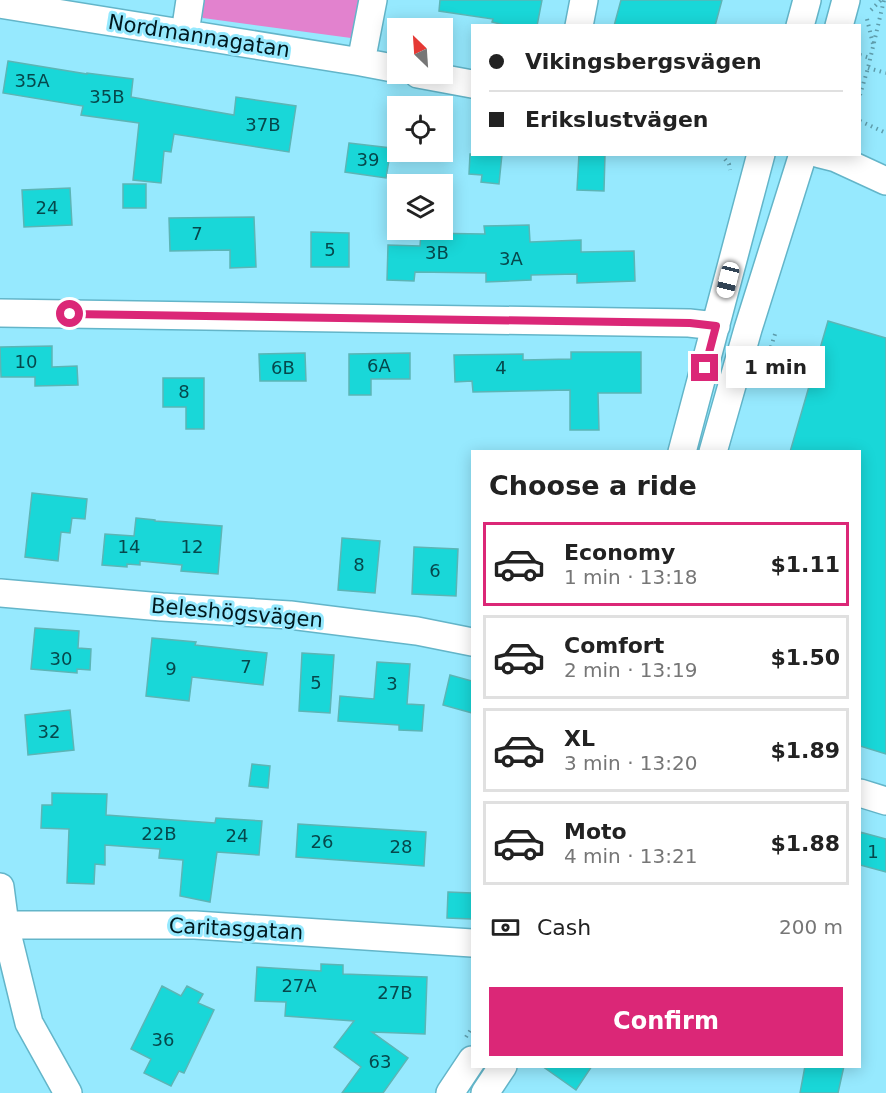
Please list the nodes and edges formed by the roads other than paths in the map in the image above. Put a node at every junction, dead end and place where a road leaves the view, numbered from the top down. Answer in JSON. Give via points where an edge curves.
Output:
{"nodes":[{"id":1,"x":190,"y":0,"type":"edge"},
{"id":2,"x":373,"y":0,"type":"edge"},
{"id":3,"x":584,"y":0,"type":"edge"},
{"id":4,"x":807,"y":0,"type":"edge"},
{"id":5,"x":846,"y":0,"type":"edge"},
{"id":6,"x":0,"y":4,"type":"edge"},
{"id":7,"x":579,"y":24,"type":"edge"},
{"id":8,"x":801,"y":24,"type":"edge"},
{"id":9,"x":840,"y":24,"type":"edge"},
{"id":10,"x":185,"y":33,"type":"junction"},
{"id":11,"x":361,"y":62,"type":"junction"},
{"id":12,"x":387,"y":67,"type":"edge"},
{"id":13,"x":453,"y":80,"type":"edge"},
{"id":14,"x":471,"y":84,"type":"edge"},
{"id":15,"x":760,"y":156,"type":"edge"},
{"id":16,"x":801,"y":156,"type":"edge"},
{"id":17,"x":828,"y":156,"type":"edge"},
{"id":18,"x":886,"y":181,"type":"edge"},
{"id":19,"x":0,"y":314,"type":"edge"},
{"id":20,"x":716,"y":326,"type":"junction"},
{"id":21,"x":683,"y":450,"type":"edge"},
{"id":22,"x":714,"y":450,"type":"edge"},
{"id":23,"x":0,"y":592,"type":"edge"},
{"id":24,"x":471,"y":642,"type":"edge"},
{"id":25,"x":861,"y":793,"type":"edge"},
{"id":26,"x":886,"y":801,"type":"edge"},
{"id":27,"x":0,"y":887,"type":"edge"},
{"id":28,"x":2,"y":925,"type":"edge"},
{"id":29,"x":471,"y":943,"type":"edge"},
{"id":30,"x":471,"y":1062,"type":"edge"},
{"id":31,"x":502,"y":1068,"type":"edge"},
{"id":32,"x":68,"y":1093,"type":"edge"},
{"id":33,"x":450,"y":1093,"type":"edge"},
{"id":34,"x":485,"y":1093,"type":"edge"}],
"edges":[{"from":1,"to":10,"type":"street"},
{"from":2,"to":11,"type":"street"},
{"from":3,"to":7,"type":"street"},
{"from":4,"to":8,"type":"street"},
{"from":5,"to":9,"type":"street"},
{"from":6,"to":10,"type":"street","name":"Nordmannagatan"},
{"from":10,"to":11,"type":"street","name":"Nordmannagatan"},
{"from":11,"to":12,"type":"street","name":"Nordmannagatan"},
{"from":13,"to":14,"type":"street"},
{"from":15,"to":20,"type":"street"},
{"from":16,"to":22,"type":"street"},
{"from":17,"to":18,"type":"street"},
{"from":19,"to":20,"type":"street","via":[[683,322]]},
{"from":20,"to":21,"type":"street"},
{"from":23,"to":24,"type":"street","name":"Beleshögsvägen","via":[[290,615]]},
{"from":25,"to":26,"type":"street"},
{"from":27,"to":28,"type":"street"},
{"from":28,"to":29,"type":"street","name":"Caritasgatan","via":[[195,925]]},
{"from":28,"to":32,"type":"street","via":[[29,1023]]},
{"from":30,"to":33,"type":"street"},
{"from":31,"to":34,"type":"street"}]}
